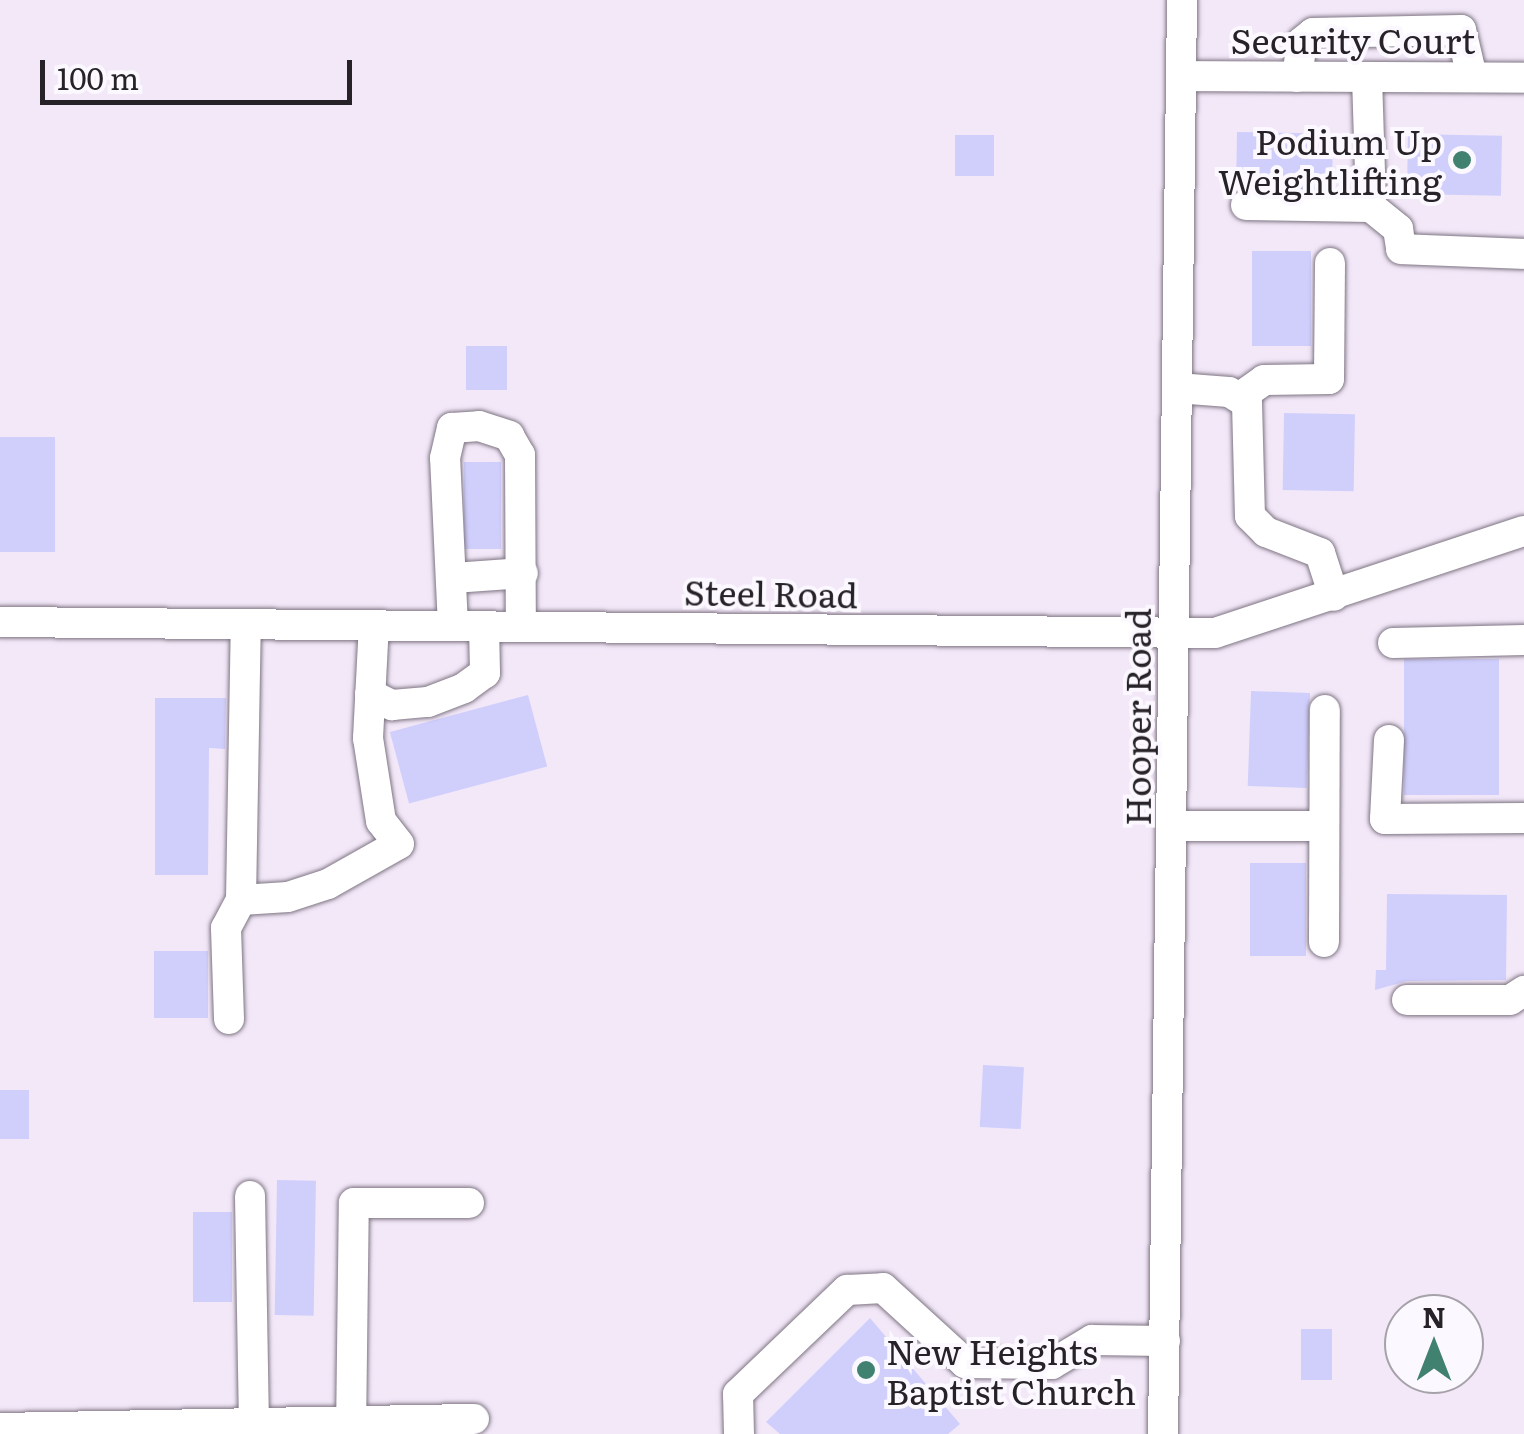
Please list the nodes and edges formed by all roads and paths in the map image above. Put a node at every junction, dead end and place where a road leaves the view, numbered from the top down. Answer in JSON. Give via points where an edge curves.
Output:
{"nodes":[{"id":1,"x":1182,"y":0,"type":"edge"},
{"id":2,"x":1181,"y":76,"type":"junction"},
{"id":3,"x":1298,"y":77,"type":"junction"},
{"id":4,"x":1367,"y":77,"type":"junction"},
{"id":5,"x":1472,"y":77,"type":"junction"},
{"id":6,"x":1524,"y":78,"type":"edge"},
{"id":7,"x":1246,"y":205,"type":"dead end"},
{"id":8,"x":1371,"y":207,"type":"junction"},
{"id":9,"x":1524,"y":254,"type":"edge"},
{"id":10,"x":1330,"y":263,"type":"dead end"},
{"id":11,"x":1177,"y":388,"type":"junction"},
{"id":12,"x":1240,"y":397,"type":"junction"},
{"id":13,"x":1524,"y":532,"type":"edge"},
{"id":14,"x":523,"y":573,"type":"junction"},
{"id":15,"x":454,"y":578,"type":"junction"},
{"id":16,"x":1334,"y":596,"type":"junction"},
{"id":17,"x":0,"y":622,"type":"edge"},
{"id":18,"x":246,"y":624,"type":"junction"},
{"id":19,"x":374,"y":625,"type":"junction"},
{"id":20,"x":453,"y":626,"type":"junction"},
{"id":21,"x":484,"y":626,"type":"junction"},
{"id":22,"x":521,"y":627,"type":"junction"},
{"id":23,"x":1173,"y":634,"type":"junction"},
{"id":24,"x":1524,"y":640,"type":"edge"},
{"id":25,"x":1393,"y":643,"type":"dead end"},
{"id":26,"x":370,"y":694,"type":"junction"},
{"id":27,"x":1325,"y":710,"type":"dead end"},
{"id":28,"x":1390,"y":740,"type":"dead end"},
{"id":29,"x":1524,"y":818,"type":"edge"},
{"id":30,"x":1172,"y":826,"type":"junction"},
{"id":31,"x":1324,"y":826,"type":"junction"},
{"id":32,"x":240,"y":900,"type":"junction"},
{"id":33,"x":1324,"y":942,"type":"dead end"},
{"id":34,"x":1524,"y":991,"type":"edge"},
{"id":35,"x":1407,"y":1000,"type":"dead end"},
{"id":36,"x":229,"y":1019,"type":"dead end"},
{"id":37,"x":250,"y":1196,"type":"dead end"},
{"id":38,"x":469,"y":1203,"type":"dead end"},
{"id":39,"x":1165,"y":1341,"type":"junction"},
{"id":40,"x":474,"y":1419,"type":"dead end"},
{"id":41,"x":0,"y":1428,"type":"edge"},
{"id":42,"x":351,"y":1428,"type":"edge"},
{"id":43,"x":252,"y":1429,"type":"edge"},
{"id":44,"x":739,"y":1434,"type":"edge"},
{"id":45,"x":1163,"y":1434,"type":"edge"}],
"edges":[{"from":1,"to":2,"type":"street","name":"Hooper Road"},
{"from":2,"to":3,"type":"street","name":"Security Court"},
{"from":2,"to":11,"type":"street","name":"Hooper Road"},
{"from":3,"to":4,"type":"street","name":"Security Court"},
{"from":3,"to":5,"type":"street","via":[[1302,42],[1313,34],[1462,30]]},
{"from":4,"to":5,"type":"street","name":"Security Court"},
{"from":4,"to":8,"type":"street"},
{"from":5,"to":6,"type":"street","name":"Security Court"},
{"from":7,"to":8,"type":"street"},
{"from":8,"to":9,"type":"street","via":[[1398,229],[1406,252]]},
{"from":10,"to":12,"type":"street","via":[[1330,379],[1264,380]]},
{"from":11,"to":12,"type":"street"},
{"from":11,"to":23,"type":"street","name":"Hooper Road"},
{"from":12,"to":16,"type":"street","via":[[1249,410],[1250,516],[1266,532],[1320,553]]},
{"from":13,"to":16,"type":"street","name":"Steel Road"},
{"from":14,"to":15,"type":"street"},
{"from":14,"to":15,"type":"street","via":[[520,456],[509,436],[479,426],[452,428],[445,458]]},
{"from":14,"to":22,"type":"street"},
{"from":15,"to":20,"type":"street"},
{"from":16,"to":23,"type":"street","name":"Steel Road","via":[[1215,633]]},
{"from":17,"to":18,"type":"street","name":"Steel Road"},
{"from":18,"to":19,"type":"street","name":"Steel Road"},
{"from":18,"to":32,"type":"street"},
{"from":19,"to":20,"type":"street","name":"Steel Road"},
{"from":19,"to":26,"type":"street"},
{"from":20,"to":21,"type":"street","name":"Steel Road"},
{"from":21,"to":22,"type":"street","name":"Steel Road"},
{"from":21,"to":26,"type":"street","via":[[485,673],[464,688],[428,702],[392,705]]},
{"from":22,"to":23,"type":"street","name":"Steel Road"},
{"from":23,"to":30,"type":"street","name":"Hooper Road"},
{"from":24,"to":25,"type":"street"},
{"from":26,"to":32,"type":"street","via":[[381,821],[399,844],[328,884],[288,897]]},
{"from":27,"to":31,"type":"street"},
{"from":28,"to":29,"type":"street","via":[[1385,819]]},
{"from":30,"to":31,"type":"street"},
{"from":30,"to":39,"type":"street","name":"Hooper Road"},
{"from":31,"to":33,"type":"street"},
{"from":32,"to":36,"type":"street","via":[[226,928]]},
{"from":34,"to":35,"type":"street","via":[[1510,1000]]},
{"from":37,"to":43,"type":"street"},
{"from":38,"to":42,"type":"street","via":[[354,1203]]},
{"from":39,"to":44,"type":"street","via":[[1092,1340],[1052,1364],[964,1364],[883,1288],[847,1290],[738,1394]]},
{"from":39,"to":45,"type":"street","name":"Hooper Road"},
{"from":40,"to":42,"type":"street"},
{"from":41,"to":43,"type":"street"},
{"from":42,"to":43,"type":"street"}]}
